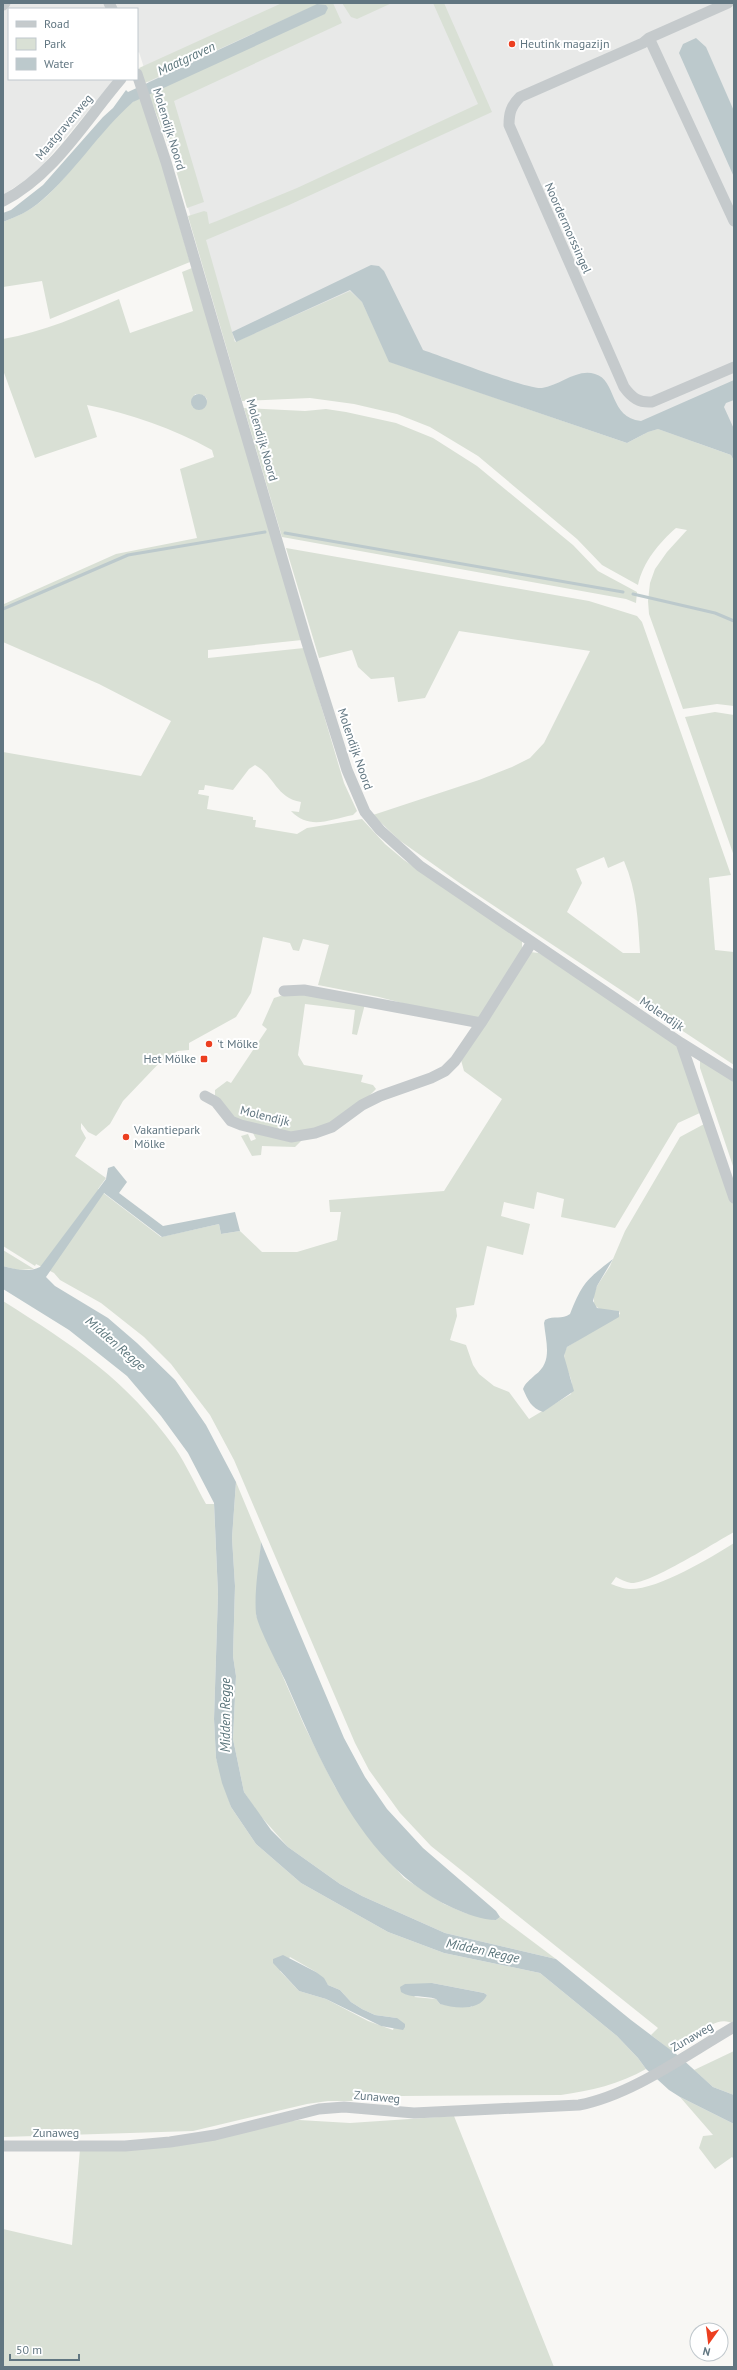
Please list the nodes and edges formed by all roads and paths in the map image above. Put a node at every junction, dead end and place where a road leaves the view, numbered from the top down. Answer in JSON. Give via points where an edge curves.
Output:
{"nodes":[{"id":1,"x":728,"y":3,"type":"edge"},
{"id":2,"x":649,"y":38,"type":"junction"},
{"id":3,"x":139,"y":78,"type":"edge"},
{"id":4,"x":120,"y":80,"type":"edge"},
{"id":5,"x":3,"y":201,"type":"edge"},
{"id":6,"x":734,"y":222,"type":"edge"},
{"id":7,"x":734,"y":366,"type":"edge"},
{"id":8,"x":365,"y":812,"type":"joint"},
{"id":9,"x":532,"y":942,"type":"junction"},
{"id":10,"x":284,"y":991,"type":"dead end"},
{"id":11,"x":481,"y":1023,"type":"junction"},
{"id":12,"x":681,"y":1043,"type":"junction"},
{"id":13,"x":734,"y":1076,"type":"edge"},
{"id":14,"x":205,"y":1096,"type":"dead end"},
{"id":15,"x":734,"y":1198,"type":"edge"},
{"id":16,"x":734,"y":2028,"type":"edge"},
{"id":17,"x":3,"y":2146,"type":"edge"}],
"edges":[{"from":1,"to":2,"type":"street","name":"Noordermorssingel"},
{"from":2,"to":6,"type":"street"},
{"from":2,"to":7,"type":"street","name":"Noordermorssingel","via":[[643,43],[520,96],[512,104],[509,126],[624,387],[631,397],[642,403],[652,402]]},
{"from":3,"to":8,"type":"street","name":"Molendijk Noord","via":[[257,467],[309,651],[347,770]]},
{"from":4,"to":5,"type":"street","name":"Maatgravenweg","via":[[59,156],[30,184]]},
{"from":8,"to":9,"type":"street","name":"Molendijk","via":[[380,830],[420,866]]},
{"from":9,"to":11,"type":"street","name":"Molendijk"},
{"from":9,"to":12,"type":"street","name":"Molendijk"},
{"from":10,"to":11,"type":"street","via":[[304,990]]},
{"from":11,"to":14,"type":"street","name":"Molendijk","via":[[445,1071],[380,1096],[362,1105],[332,1127],[315,1133],[291,1137],[235,1123],[216,1102]]},
{"from":12,"to":13,"type":"street"},
{"from":12,"to":15,"type":"street","name":"Molendijk"},
{"from":16,"to":17,"type":"street","name":"Zunaweg","via":[[612,2096],[596,2102],[564,2107],[414,2113],[344,2107],[319,2109],[215,2135],[170,2142],[125,2146]]}]}
